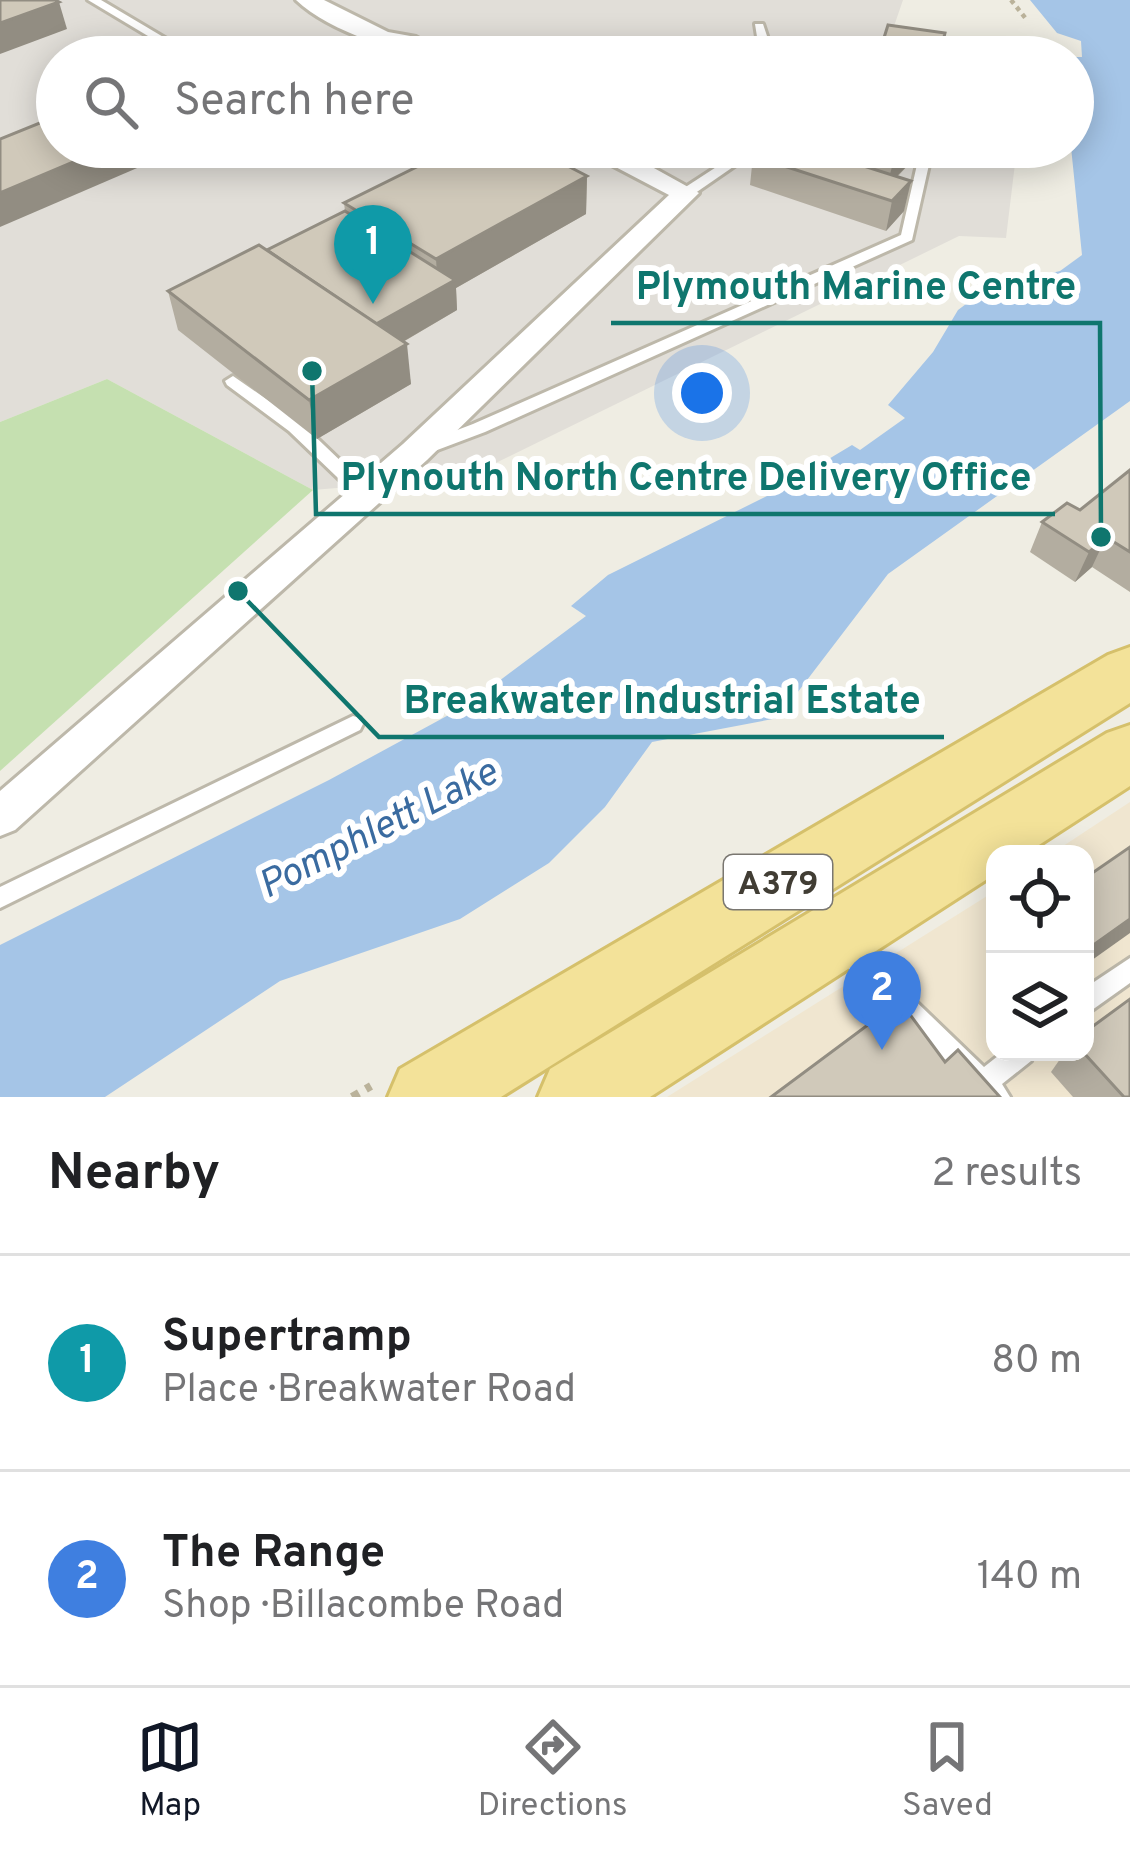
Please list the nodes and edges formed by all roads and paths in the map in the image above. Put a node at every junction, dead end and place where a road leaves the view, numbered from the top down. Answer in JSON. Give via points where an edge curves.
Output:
{"nodes":[{"id":1,"x":93,"y":0,"type":"edge"},
{"id":2,"x":307,"y":0,"type":"edge"},
{"id":3,"x":1011,"y":0,"type":"edge"},
{"id":4,"x":1027,"y":20,"type":"dead end"},
{"id":5,"x":759,"y":26,"type":"dead end"},
{"id":6,"x":155,"y":36,"type":"edge"},
{"id":7,"x":367,"y":36,"type":"edge"},
{"id":8,"x":762,"y":36,"type":"edge"},
{"id":9,"x":640,"y":168,"type":"edge"},
{"id":10,"x":724,"y":168,"type":"edge"},
{"id":11,"x":922,"y":168,"type":"edge"},
{"id":12,"x":686,"y":193,"type":"junction"},
{"id":13,"x":233,"y":381,"type":"dead end"},
{"id":14,"x":415,"y":452,"type":"junction"},
{"id":15,"x":366,"y":495,"type":"junction"},
{"id":16,"x":1130,"y":672,"type":"edge"},
{"id":17,"x":352,"y":724,"type":"dead end"},
{"id":18,"x":1130,"y":752,"type":"edge"},
{"id":19,"x":0,"y":817,"type":"edge"},
{"id":20,"x":0,"y":898,"type":"edge"},
{"id":21,"x":738,"y":907,"type":"junction"},
{"id":22,"x":834,"y":938,"type":"junction"},
{"id":23,"x":1130,"y":969,"type":"edge"},
{"id":24,"x":1094,"y":996,"type":"edge"},
{"id":25,"x":1015,"y":1061,"type":"edge"},
{"id":26,"x":991,"y":1090,"type":"edge"},
{"id":27,"x":428,"y":1097,"type":"edge"},
{"id":28,"x":578,"y":1097,"type":"edge"}],
"edges":[{"from":1,"to":6,"type":"lane"},
{"from":2,"to":7,"type":"street"},
{"from":3,"to":4,"type":"path"},
{"from":5,"to":8,"type":"lane"},
{"from":9,"to":12,"type":"street"},
{"from":10,"to":12,"type":"lane"},
{"from":11,"to":14,"type":"lane","via":[[907,237]]},
{"from":12,"to":14,"type":"street"},
{"from":13,"to":15,"type":"lane"},
{"from":14,"to":15,"type":"street"},
{"from":15,"to":19,"type":"street"},
{"from":16,"to":21,"type":"main road","number":"A379"},
{"from":17,"to":20,"type":"lane"},
{"from":18,"to":22,"type":"main road","number":"A379"},
{"from":21,"to":22,"type":"main road","number":"A379"},
{"from":21,"to":27,"type":"main road","number":"A379"},
{"from":22,"to":26,"type":"lane"},
{"from":22,"to":28,"type":"main road","number":"A379"},
{"from":23,"to":24,"type":"lane"},
{"from":25,"to":26,"type":"lane"}]}
